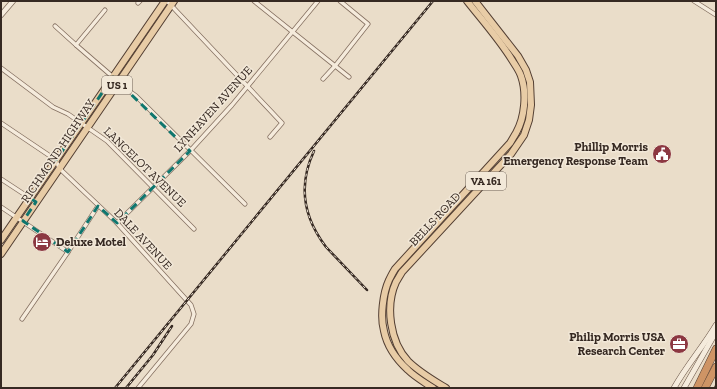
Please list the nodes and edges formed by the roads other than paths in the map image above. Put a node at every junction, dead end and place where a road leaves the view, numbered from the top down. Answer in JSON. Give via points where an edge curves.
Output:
{"nodes":[{"id":1,"x":13,"y":1,"type":"edge"},
{"id":2,"x":254,"y":1,"type":"edge"},
{"id":3,"x":318,"y":1,"type":"edge"},
{"id":4,"x":340,"y":1,"type":"edge"},
{"id":5,"x":467,"y":1,"type":"edge"},
{"id":6,"x":475,"y":1,"type":"edge"},
{"id":7,"x":694,"y":1,"type":"edge"},
{"id":8,"x":170,"y":2,"type":"edge"},
{"id":9,"x":105,"y":10,"type":"dead end"},
{"id":10,"x":1,"y":15,"type":"edge"},
{"id":11,"x":716,"y":15,"type":"edge"},
{"id":12,"x":55,"y":26,"type":"dead end"},
{"id":13,"x":293,"y":32,"type":"junction"},
{"id":14,"x":498,"y":35,"type":"junction"},
{"id":15,"x":76,"y":46,"type":"junction"},
{"id":16,"x":335,"y":66,"type":"junction"},
{"id":17,"x":1,"y":68,"type":"edge"},
{"id":18,"x":113,"y":77,"type":"junction"},
{"id":19,"x":349,"y":77,"type":"dead end"},
{"id":20,"x":323,"y":79,"type":"dead end"},
{"id":21,"x":118,"y":83,"type":"junction"},
{"id":22,"x":248,"y":86,"type":"junction"},
{"id":23,"x":1,"y":123,"type":"edge"},
{"id":24,"x":82,"y":123,"type":"junction"},
{"id":25,"x":88,"y":127,"type":"junction"},
{"id":26,"x":270,"y":137,"type":"dead end"},
{"id":27,"x":190,"y":151,"type":"junction"},
{"id":28,"x":56,"y":160,"type":"junction"},
{"id":29,"x":59,"y":168,"type":"junction"},
{"id":30,"x":480,"y":176,"type":"junction"},
{"id":31,"x":1,"y":178,"type":"edge"},
{"id":32,"x":485,"y":181,"type":"junction"},
{"id":33,"x":153,"y":187,"type":"junction"},
{"id":34,"x":30,"y":198,"type":"junction"},
{"id":35,"x":36,"y":202,"type":"junction"},
{"id":36,"x":245,"y":204,"type":"dead end"},
{"id":37,"x":98,"y":206,"type":"junction"},
{"id":38,"x":1,"y":207,"type":"edge"},
{"id":39,"x":17,"y":217,"type":"junction"},
{"id":40,"x":23,"y":221,"type":"junction"},
{"id":41,"x":117,"y":223,"type":"junction"},
{"id":42,"x":194,"y":229,"type":"dead end"},
{"id":43,"x":1,"y":240,"type":"edge"},
{"id":44,"x":416,"y":246,"type":"junction"},
{"id":45,"x":422,"y":250,"type":"junction"},
{"id":46,"x":68,"y":252,"type":"junction"},
{"id":47,"x":1,"y":254,"type":"edge"},
{"id":48,"x":22,"y":319,"type":"dead end"},
{"id":49,"x":716,"y":325,"type":"edge"},
{"id":50,"x":716,"y":332,"type":"edge"},
{"id":51,"x":716,"y":349,"type":"edge"},
{"id":52,"x":716,"y":367,"type":"edge"},
{"id":53,"x":716,"y":376,"type":"edge"},
{"id":54,"x":138,"y":388,"type":"edge"},
{"id":55,"x":433,"y":388,"type":"edge"},
{"id":56,"x":446,"y":388,"type":"edge"},
{"id":57,"x":674,"y":388,"type":"edge"},
{"id":58,"x":684,"y":388,"type":"edge"},
{"id":59,"x":697,"y":388,"type":"edge"},
{"id":60,"x":705,"y":388,"type":"edge"},
{"id":61,"x":711,"y":388,"type":"edge"}],
"edges":[{"from":1,"to":10,"type":"street"},
{"from":2,"to":13,"type":"street"},
{"from":3,"to":13,"type":"street","name":"LYNHAVEN AVENUE"},
{"from":4,"to":16,"type":"street","via":[[368,24]]},
{"from":5,"to":14,"type":"main road","name":"BELLS ROAD","number":"VA 161"},
{"from":6,"to":14,"type":"main road","name":"BELLS ROAD","number":"VA 161"},
{"from":7,"to":11,"type":"street"},
{"from":8,"to":18,"type":"main road","name":"RICHMOND HIGHWAY","number":"US 1"},
{"from":8,"to":21,"type":"main road","name":"RICHMOND HIGHWAY","number":"US 1"},
{"from":8,"to":22,"type":"street"},
{"from":9,"to":15,"type":"street"},
{"from":12,"to":15,"type":"street"},
{"from":13,"to":16,"type":"street"},
{"from":13,"to":22,"type":"street","name":"LYNHAVEN AVENUE"},
{"from":14,"to":30,"type":"main road","name":"BELLS ROAD","number":"VA 161","via":[[521,75],[524,104],[517,132]]},
{"from":14,"to":32,"type":"main road","name":"BELLS ROAD","number":"VA 161","via":[[518,56],[526,70],[530,82],[531,106],[524,135],[511,154]]},
{"from":15,"to":18,"type":"street"},
{"from":16,"to":19,"type":"street"},
{"from":16,"to":20,"type":"street"},
{"from":17,"to":24,"type":"street","name":"LANCELOT AVENUE","via":[[53,107]]},
{"from":18,"to":21,"type":"street"},
{"from":18,"to":24,"type":"main road","name":"RICHMOND HIGHWAY","number":"US 1"},
{"from":21,"to":25,"type":"main road","name":"RICHMOND HIGHWAY","number":"US 1"},
{"from":21,"to":27,"type":"street","via":[[136,96]]},
{"from":22,"to":26,"type":"street","via":[[282,123]]},
{"from":22,"to":27,"type":"street","name":"LYNHAVEN AVENUE"},
{"from":23,"to":28,"type":"street"},
{"from":24,"to":25,"type":"street","name":"LANCELOT AVENUE"},
{"from":24,"to":28,"type":"main road","name":"RICHMOND HIGHWAY","number":"US 1"},
{"from":25,"to":29,"type":"main road","name":"RICHMOND HIGHWAY","number":"US 1"},
{"from":25,"to":33,"type":"street","name":"LANCELOT AVENUE","via":[[107,141]]},
{"from":27,"to":33,"type":"street","name":"LYNHAVEN AVENUE"},
{"from":27,"to":36,"type":"street"},
{"from":28,"to":29,"type":"street","name":"DALE AVENUE"},
{"from":28,"to":34,"type":"main road","name":"RICHMOND HIGHWAY","number":"US 1"},
{"from":29,"to":35,"type":"main road","name":"RICHMOND HIGHWAY","number":"US 1"},
{"from":29,"to":37,"type":"street","name":"DALE AVENUE"},
{"from":30,"to":32,"type":"main road"},
{"from":30,"to":44,"type":"main road","name":"BELLS ROAD","number":"VA 161"},
{"from":31,"to":34,"type":"street"},
{"from":32,"to":45,"type":"main road","name":"BELLS ROAD","number":"VA 161"},
{"from":33,"to":41,"type":"street","name":"LYNHAVEN AVENUE"},
{"from":33,"to":42,"type":"street","name":"LANCELOT AVENUE"},
{"from":34,"to":35,"type":"street"},
{"from":34,"to":39,"type":"main road","name":"RICHMOND HIGHWAY","number":"US 1"},
{"from":35,"to":40,"type":"main road","name":"RICHMOND HIGHWAY","number":"US 1"},
{"from":37,"to":41,"type":"street","name":"DALE AVENUE"},
{"from":37,"to":46,"type":"street"},
{"from":38,"to":39,"type":"street"},
{"from":39,"to":40,"type":"street"},
{"from":39,"to":43,"type":"main road","name":"RICHMOND HIGHWAY","number":"US 1"},
{"from":40,"to":46,"type":"street"},
{"from":40,"to":47,"type":"main road","name":"RICHMOND HIGHWAY","number":"US 1"},
{"from":41,"to":54,"type":"street","name":"DALE AVENUE","via":[[191,305],[194,314],[191,324]]},
{"from":44,"to":45,"type":"main road"},
{"from":44,"to":55,"type":"main road","name":"BELLS ROAD","number":"VA 161","via":[[389,279],[384,302],[384,331],[398,361]]},
{"from":45,"to":56,"type":"main road","name":"BELLS ROAD","number":"VA 161","via":[[402,272],[396,283],[391,305],[393,333],[398,346],[409,361]]},
{"from":46,"to":48,"type":"street"},
{"from":49,"to":57,"type":"main road"},
{"from":50,"to":58,"type":"main road"},
{"from":51,"to":59,"type":"highway"},
{"from":52,"to":60,"type":"highway"},
{"from":53,"to":61,"type":"highway"}]}
